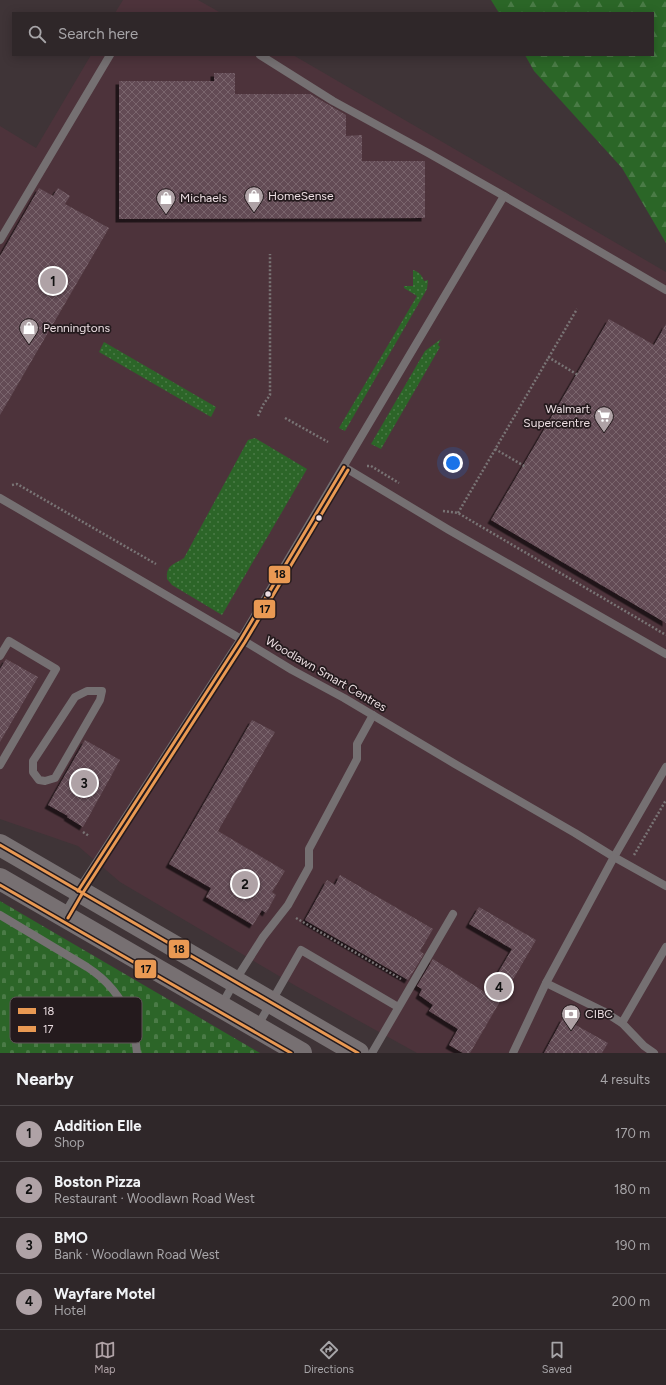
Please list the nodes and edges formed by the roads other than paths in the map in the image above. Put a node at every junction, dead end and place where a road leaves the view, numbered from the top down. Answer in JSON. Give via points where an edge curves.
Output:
{"nodes":[{"id":1,"x":109,"y":56,"type":"edge"},
{"id":2,"x":262,"y":56,"type":"edge"},
{"id":3,"x":504,"y":196,"type":"junction"},
{"id":4,"x":0,"y":240,"type":"edge"},
{"id":5,"x":666,"y":290,"type":"edge"},
{"id":6,"x":344,"y":467,"type":"junction"},
{"id":7,"x":0,"y":498,"type":"edge"},
{"id":8,"x":242,"y":639,"type":"junction"},
{"id":9,"x":666,"y":654,"type":"edge"},
{"id":10,"x":0,"y":656,"type":"edge"},
{"id":11,"x":102,"y":691,"type":"joint"},
{"id":12,"x":373,"y":715,"type":"junction"},
{"id":13,"x":0,"y":765,"type":"edge"},
{"id":14,"x":666,"y":767,"type":"edge"},
{"id":15,"x":0,"y":845,"type":"edge"},
{"id":16,"x":614,"y":857,"type":"junction"},
{"id":17,"x":0,"y":879,"type":"edge"},
{"id":18,"x":666,"y":886,"type":"edge"},
{"id":19,"x":78,"y":891,"type":"junction"},
{"id":20,"x":453,"y":914,"type":"dead end"},
{"id":21,"x":0,"y":915,"type":"edge"},
{"id":22,"x":64,"y":916,"type":"junction"},
{"id":23,"x":666,"y":947,"type":"edge"},
{"id":24,"x":235,"y":981,"type":"junction"},
{"id":25,"x":546,"y":983,"type":"junction"},
{"id":26,"x":118,"y":997,"type":"edge"},
{"id":27,"x":271,"y":1002,"type":"junction"},
{"id":28,"x":220,"y":1007,"type":"junction"},
{"id":29,"x":398,"y":1007,"type":"junction"},
{"id":30,"x":622,"y":1023,"type":"junction"},
{"id":31,"x":257,"y":1027,"type":"junction"},
{"id":32,"x":136,"y":1043,"type":"edge"},
{"id":33,"x":137,"y":1053,"type":"edge"},
{"id":34,"x":301,"y":1053,"type":"edge"},
{"id":35,"x":358,"y":1053,"type":"edge"},
{"id":36,"x":372,"y":1053,"type":"edge"},
{"id":37,"x":513,"y":1053,"type":"edge"},
{"id":38,"x":654,"y":1053,"type":"edge"}],
"edges":[{"from":1,"to":4,"type":"lane"},
{"from":2,"to":3,"type":"lane","via":[[334,101]]},
{"from":3,"to":5,"type":"lane"},
{"from":3,"to":6,"type":"lane"},
{"from":6,"to":8,"type":"lane"},
{"from":6,"to":9,"type":"lane"},
{"from":7,"to":8,"type":"lane","name":"Woodlawn Smart Centres"},
{"from":8,"to":12,"type":"lane","name":"Woodlawn Smart Centres"},
{"from":8,"to":19,"type":"lane"},
{"from":10,"to":13,"type":"lane","via":[[9,641],[56,669]]},
{"from":11,"to":11,"type":"lane","via":[[100,700],[55,778],[39,780],[33,772],[33,761],[69,705],[75,697],[87,691]]},
{"from":12,"to":16,"type":"lane","name":"Woodlawn Smart Centres"},
{"from":12,"to":24,"type":"lane","via":[[357,744],[357,759],[309,849],[308,867],[288,905],[262,937]]},
{"from":14,"to":16,"type":"lane"},
{"from":15,"to":19,"type":"main road"},
{"from":16,"to":18,"type":"lane","name":"Woodlawn Smart Centres"},
{"from":16,"to":25,"type":"lane"},
{"from":17,"to":22,"type":"main road"},
{"from":19,"to":22,"type":"lane"},
{"from":19,"to":24,"type":"main road"},
{"from":20,"to":29,"type":"lane"},
{"from":21,"to":26,"type":"lane","via":[[98,974]]},
{"from":22,"to":28,"type":"main road"},
{"from":23,"to":30,"type":"lane"},
{"from":24,"to":27,"type":"main road"},
{"from":24,"to":28,"type":"lane"},
{"from":25,"to":30,"type":"lane"},
{"from":25,"to":37,"type":"lane"},
{"from":27,"to":29,"type":"lane","via":[[301,950]]},
{"from":27,"to":31,"type":"lane"},
{"from":27,"to":35,"type":"main road"},
{"from":28,"to":31,"type":"main road"},
{"from":29,"to":36,"type":"lane"},
{"from":30,"to":38,"type":"lane"},
{"from":31,"to":34,"type":"main road"},
{"from":32,"to":33,"type":"lane"}]}
